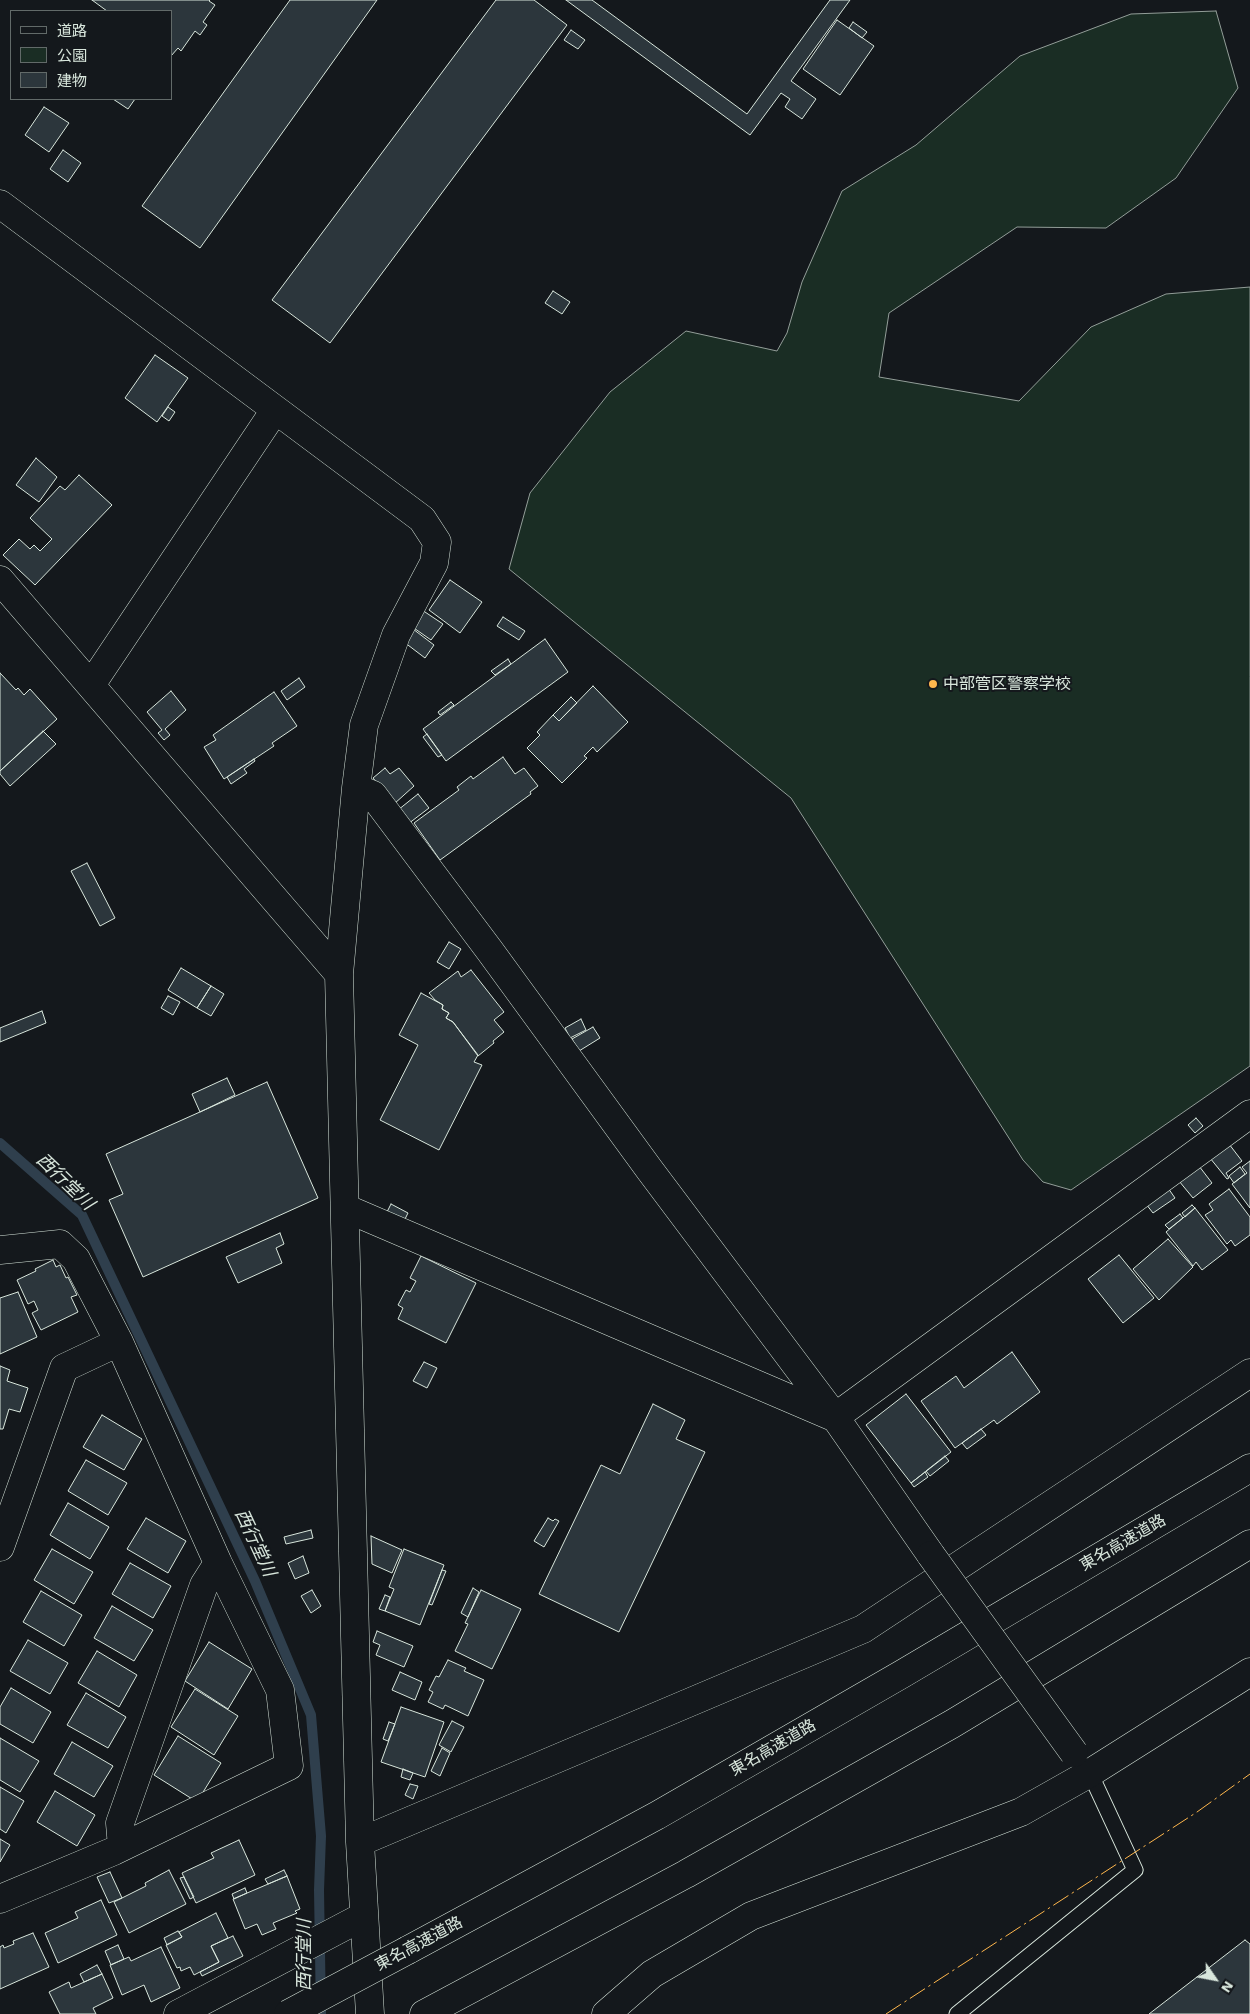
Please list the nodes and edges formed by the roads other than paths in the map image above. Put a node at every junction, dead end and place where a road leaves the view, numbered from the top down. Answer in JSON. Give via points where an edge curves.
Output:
{"nodes":[{"id":1,"x":0,"y":204,"type":"edge"},
{"id":2,"x":275,"y":410,"type":"junction"},
{"id":3,"x":0,"y":580,"type":"edge"},
{"id":4,"x":91,"y":686,"type":"junction"},
{"id":5,"x":356,"y":788,"type":"junction"},
{"id":6,"x":339,"y":974,"type":"junction"},
{"id":7,"x":1250,"y":1114,"type":"edge"},
{"id":8,"x":345,"y":1208,"type":"junction"},
{"id":9,"x":0,"y":1250,"type":"edge"},
{"id":10,"x":119,"y":1342,"type":"junction"},
{"id":11,"x":1250,"y":1373,"type":"edge"},
{"id":12,"x":835,"y":1417,"type":"junction"},
{"id":13,"x":1250,"y":1468,"type":"edge"},
{"id":14,"x":1250,"y":1544,"type":"edge"},
{"id":15,"x":0,"y":1547,"type":"edge"},
{"id":16,"x":218,"y":1563,"type":"junction"},
{"id":17,"x":1250,"y":1672,"type":"edge"},
{"id":18,"x":1082,"y":1763,"type":"junction"},
{"id":19,"x":360,"y":1842,"type":"junction"},
{"id":20,"x":122,"y":1847,"type":"junction"},
{"id":21,"x":0,"y":1899,"type":"edge"},
{"id":22,"x":364,"y":1916,"type":"junction"},
{"id":23,"x":178,"y":2014,"type":"edge"},
{"id":24,"x":288,"y":2014,"type":"edge"},
{"id":25,"x":370,"y":2014,"type":"edge"},
{"id":26,"x":424,"y":2014,"type":"edge"},
{"id":27,"x":606,"y":2014,"type":"edge"},
{"id":28,"x":957,"y":2014,"type":"edge"}],
"edges":[{"from":1,"to":2,"type":"main road"},
{"from":2,"to":4,"type":"main road"},
{"from":2,"to":5,"type":"main road","via":[[422,520],[437,542],[434,563],[396,635],[364,725]]},
{"from":3,"to":4,"type":"main road"},
{"from":4,"to":6,"type":"main road"},
{"from":5,"to":6,"type":"main road"},
{"from":5,"to":12,"type":"main road","via":[[373,795]]},
{"from":6,"to":8,"type":"main road"},
{"from":7,"to":12,"type":"main road"},
{"from":8,"to":12,"type":"main road"},
{"from":8,"to":19,"type":"main road"},
{"from":9,"to":10,"type":"main road","via":[[60,1244],[76,1259]]},
{"from":10,"to":15,"type":"main road","via":[[64,1368]]},
{"from":10,"to":16,"type":"main road"},
{"from":11,"to":19,"type":"main road","via":[[863,1629]]},
{"from":12,"to":18,"type":"main road","bridge":true},
{"from":13,"to":24,"type":"main road","name":"東名高速道路","bridge":true,"via":[[656,1816]]},
{"from":14,"to":26,"type":"main road","via":[[952,1724],[686,1874]]},
{"from":16,"to":20,"type":"main road","via":[[204,1585],[120,1823]]},
{"from":16,"to":20,"type":"main road","via":[[280,1690],[289,1766]]},
{"from":17,"to":18,"type":"main road"},
{"from":18,"to":27,"type":"main road","via":[[1021,1812],[752,1916],[652,1974]]},
{"from":18,"to":28,"type":"lane","via":[[1135,1870]]},
{"from":19,"to":22,"type":"main road"},
{"from":20,"to":21,"type":"main road"},
{"from":22,"to":23,"type":"main road"},
{"from":22,"to":25,"type":"main road"}]}
